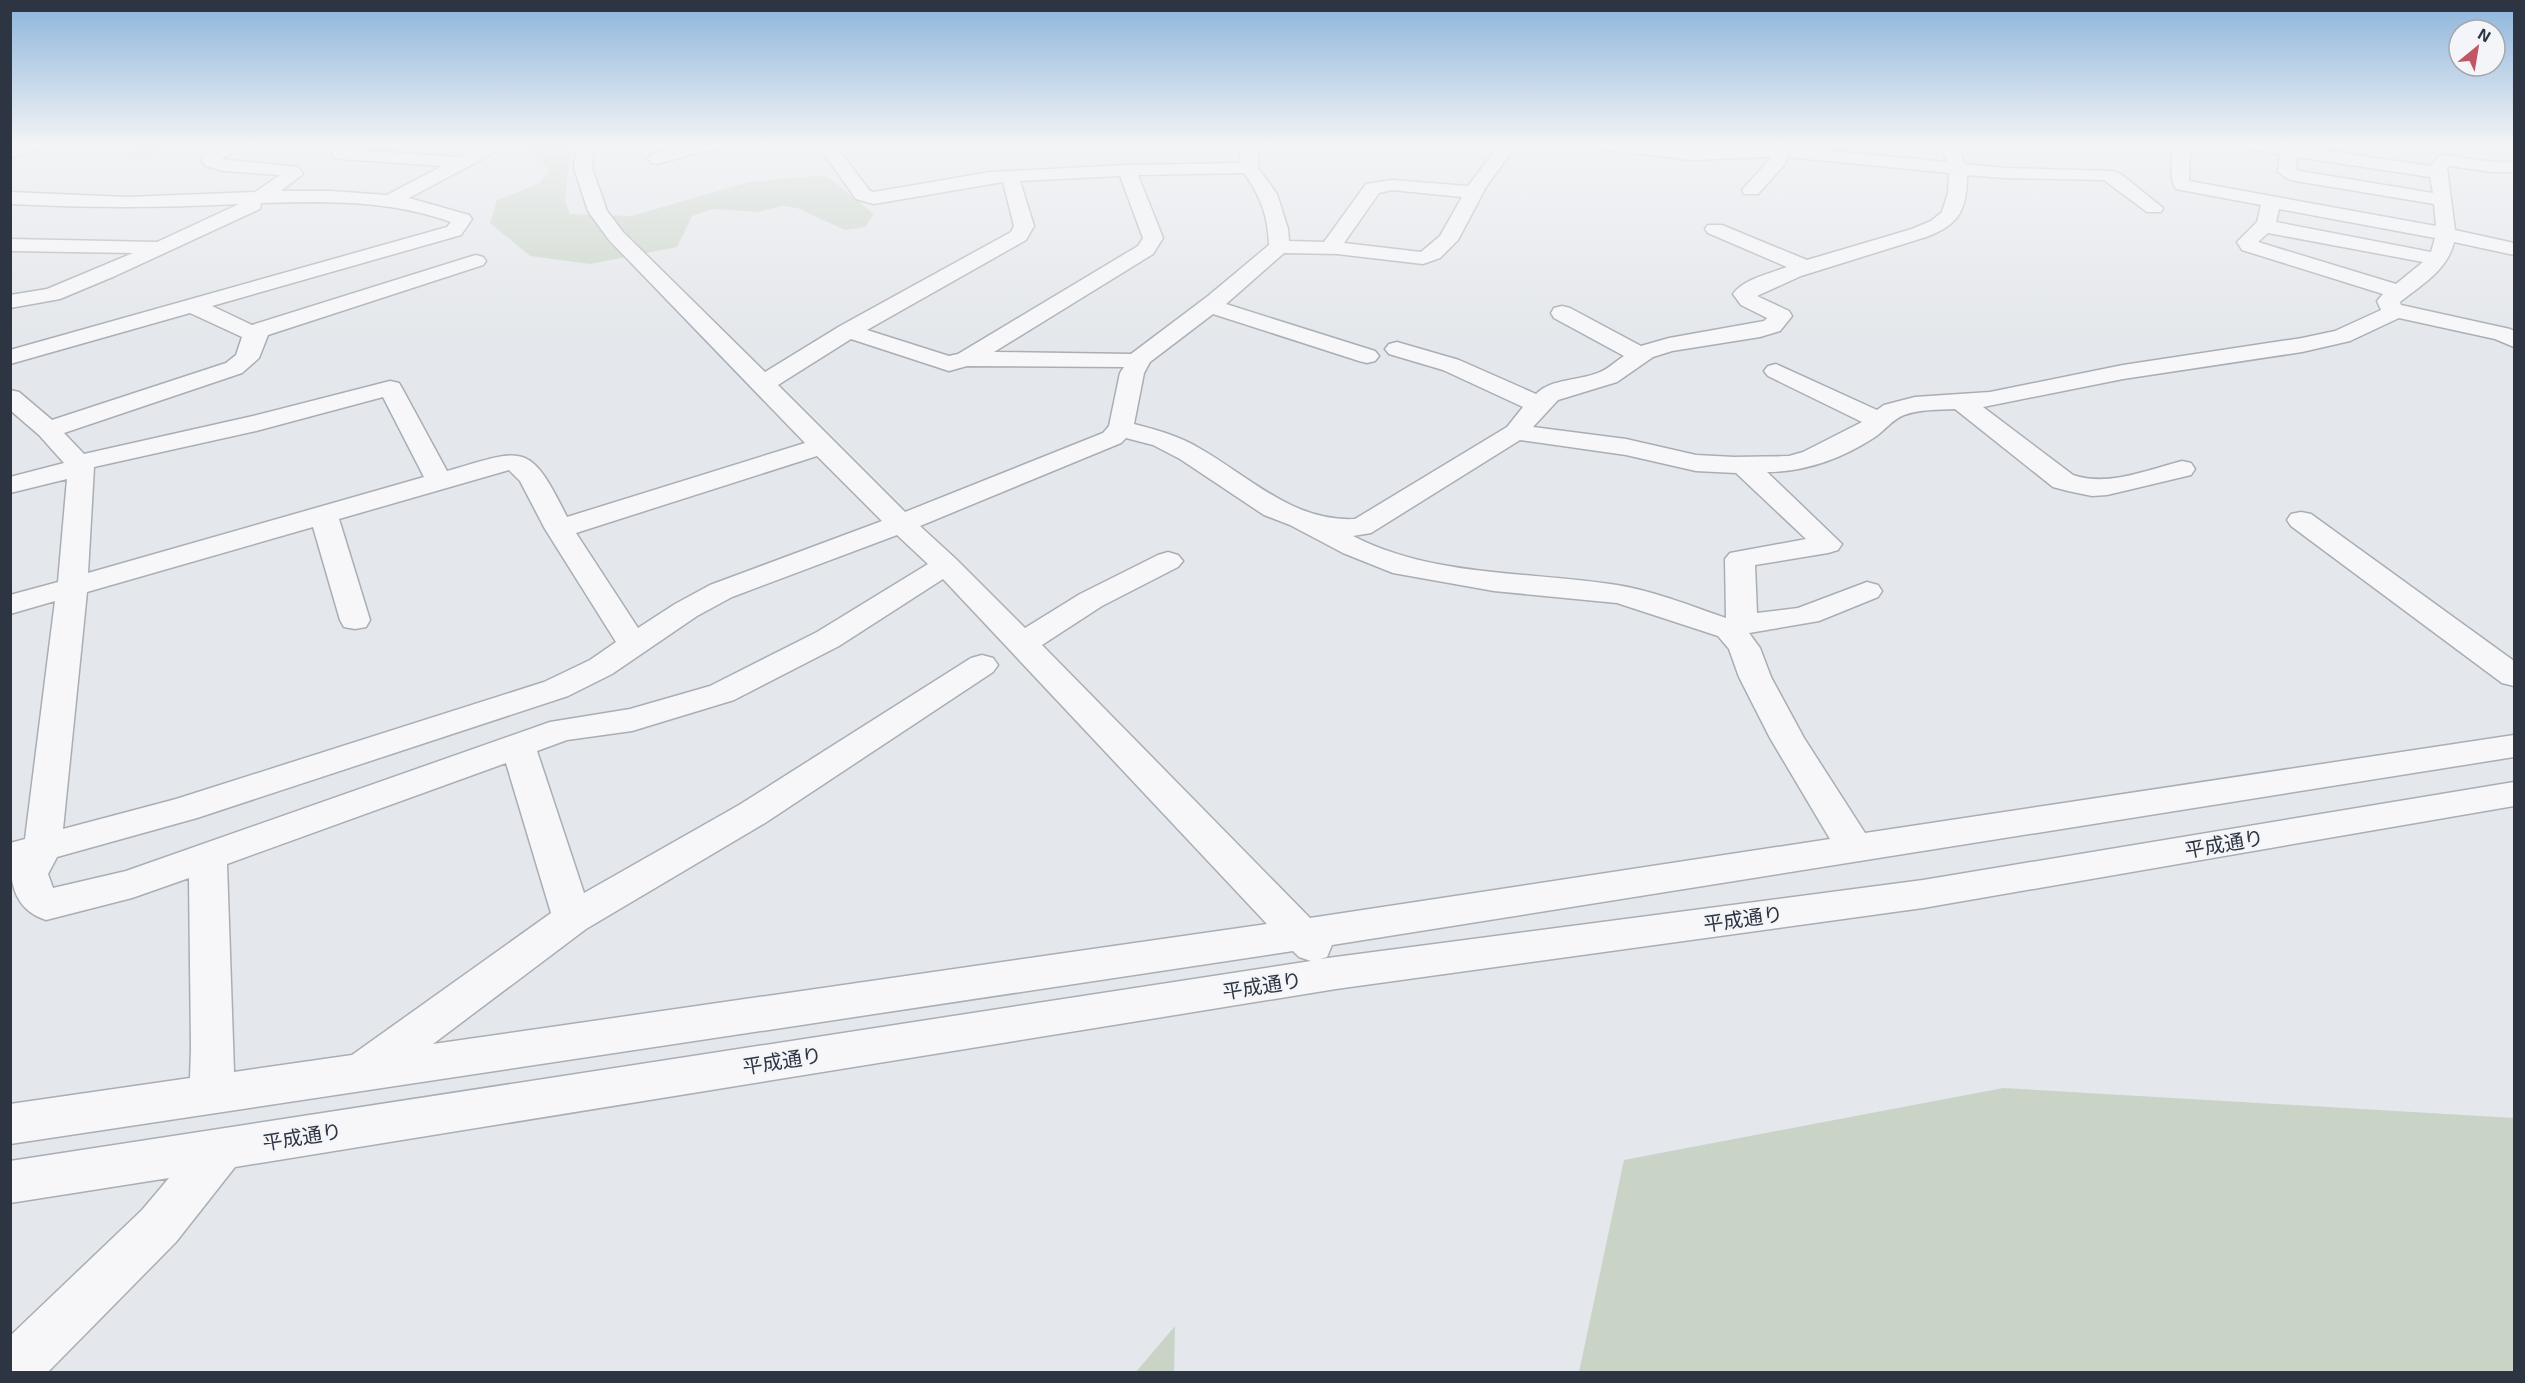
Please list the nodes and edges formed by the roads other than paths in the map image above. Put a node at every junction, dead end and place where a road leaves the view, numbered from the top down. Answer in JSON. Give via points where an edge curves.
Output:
{"nodes":[{"id":1,"x":241,"y":209,"type":"edge"},
{"id":2,"x":427,"y":209,"type":"edge"},
{"id":3,"x":597,"y":209,"type":"edge"},
{"id":4,"x":1019,"y":209,"type":"edge"},
{"id":5,"x":1142,"y":209,"type":"edge"},
{"id":6,"x":1272,"y":209,"type":"edge"},
{"id":7,"x":1359,"y":209,"type":"edge"},
{"id":8,"x":1465,"y":209,"type":"edge"},
{"id":9,"x":1953,"y":209,"type":"edge"},
{"id":10,"x":2270,"y":209,"type":"edge"},
{"id":11,"x":2312,"y":209,"type":"edge"},
{"id":12,"x":2443,"y":209,"type":"edge"},
{"id":13,"x":2264,"y":226,"type":"junction"},
{"id":14,"x":1715,"y":229,"type":"dead end"},
{"id":15,"x":2445,"y":234,"type":"junction"},
{"id":16,"x":10,"y":245,"type":"edge"},
{"id":17,"x":1279,"y":247,"type":"junction"},
{"id":18,"x":164,"y":248,"type":"junction"},
{"id":19,"x":1330,"y":248,"type":"junction"},
{"id":20,"x":2514,"y":249,"type":"edge"},
{"id":21,"x":2437,"y":259,"type":"junction"},
{"id":22,"x":476,"y":261,"type":"dead end"},
{"id":23,"x":1808,"y":268,"type":"junction"},
{"id":24,"x":2395,"y":301,"type":"junction"},
{"id":25,"x":10,"y":302,"type":"edge"},
{"id":26,"x":192,"y":305,"type":"junction"},
{"id":27,"x":1210,"y":306,"type":"junction"},
{"id":28,"x":1562,"y":313,"type":"dead end"},
{"id":29,"x":848,"y":331,"type":"junction"},
{"id":30,"x":256,"y":333,"type":"junction"},
{"id":31,"x":2514,"y":340,"type":"edge"},
{"id":32,"x":1397,"y":349,"type":"dead end"},
{"id":33,"x":1640,"y":355,"type":"junction"},
{"id":34,"x":1367,"y":356,"type":"dead end"},
{"id":35,"x":10,"y":357,"type":"edge"},
{"id":36,"x":966,"y":359,"type":"junction"},
{"id":37,"x":1138,"y":362,"type":"junction"},
{"id":38,"x":1776,"y":371,"type":"dead end"},
{"id":39,"x":763,"y":384,"type":"junction"},
{"id":40,"x":10,"y":397,"type":"edge"},
{"id":41,"x":1960,"y":401,"type":"junction"},
{"id":42,"x":1539,"y":405,"type":"junction"},
{"id":43,"x":1879,"y":421,"type":"junction"},
{"id":44,"x":1121,"y":428,"type":"junction"},
{"id":45,"x":48,"y":430,"type":"junction"},
{"id":46,"x":1516,"y":432,"type":"junction"},
{"id":47,"x":821,"y":446,"type":"junction"},
{"id":48,"x":79,"y":465,"type":"junction"},
{"id":49,"x":1743,"y":465,"type":"junction"},
{"id":50,"x":2182,"y":469,"type":"dead end"},
{"id":51,"x":440,"y":481,"type":"junction"},
{"id":52,"x":10,"y":485,"type":"edge"},
{"id":53,"x":322,"y":514,"type":"junction"},
{"id":54,"x":1300,"y":519,"type":"junction"},
{"id":55,"x":2301,"y":519,"type":"dead end"},
{"id":56,"x":900,"y":524,"type":"junction"},
{"id":57,"x":559,"y":529,"type":"junction"},
{"id":58,"x":1168,"y":561,"type":"dead end"},
{"id":59,"x":946,"y":565,"type":"junction"},
{"id":60,"x":72,"y":589,"type":"junction"},
{"id":61,"x":1867,"y":591,"type":"dead end"},
{"id":62,"x":10,"y":605,"type":"edge"},
{"id":63,"x":355,"y":620,"type":"dead end"},
{"id":64,"x":1736,"y":627,"type":"junction"},
{"id":65,"x":1023,"y":644,"type":"junction"},
{"id":66,"x":634,"y":645,"type":"junction"},
{"id":67,"x":982,"y":665,"type":"dead end"},
{"id":68,"x":2514,"y":676,"type":"edge"},
{"id":69,"x":518,"y":746,"type":"junction"},
{"id":70,"x":2514,"y":746,"type":"edge"},
{"id":71,"x":2514,"y":794,"type":"edge"},
{"id":72,"x":1854,"y":847,"type":"junction"},
{"id":73,"x":26,"y":854,"type":"edge"},
{"id":74,"x":208,"y":858,"type":"junction"},
{"id":75,"x":572,"y":918,"type":"junction"},
{"id":76,"x":1303,"y":934,"type":"junction"},
{"id":77,"x":1336,"y":973,"type":"junction"},
{"id":78,"x":361,"y":1073,"type":"junction"},
{"id":79,"x":211,"y":1094,"type":"junction"},
{"id":80,"x":10,"y":1124,"type":"edge"},
{"id":81,"x":221,"y":1149,"type":"junction"},
{"id":82,"x":10,"y":1182,"type":"edge"},
{"id":83,"x":11,"y":1372,"type":"edge"}],
"edges":[{"from":1,"to":18,"type":"street"},
{"from":2,"to":26,"type":"street","via":[[462,219],[454,231]]},
{"from":3,"to":39,"type":"street","via":[[616,236]]},
{"from":4,"to":29,"type":"street","via":[[1024,226],[1019,236]]},
{"from":5,"to":36,"type":"street","via":[[1153,238],[1146,250]]},
{"from":6,"to":17,"type":"street"},
{"from":7,"to":19,"type":"street"},
{"from":8,"to":19,"type":"street","via":[[1451,237],[1435,255],[1424,258]]},
{"from":9,"to":23,"type":"street","via":[[1942,223]]},
{"from":10,"to":13,"type":"street"},
{"from":11,"to":15,"type":"street"},
{"from":12,"to":15,"type":"street"},
{"from":13,"to":21,"type":"street"},
{"from":13,"to":24,"type":"street","via":[[2247,242],[2249,246]]},
{"from":14,"to":23,"type":"street"},
{"from":15,"to":20,"type":"street"},
{"from":15,"to":21,"type":"street","via":[[2445,244]]},
{"from":16,"to":18,"type":"street"},
{"from":17,"to":19,"type":"street"},
{"from":17,"to":27,"type":"street"},
{"from":18,"to":25,"type":"street","via":[[52,294]]},
{"from":21,"to":24,"type":"street"},
{"from":22,"to":30,"type":"street"},
{"from":23,"to":33,"type":"street","via":[[1744,294],[1781,316],[1772,326],[1669,345]]},
{"from":24,"to":31,"type":"street"},
{"from":24,"to":41,"type":"street","via":[[2393,312],[2342,336],[2123,372],[1990,399]]},
{"from":26,"to":30,"type":"street"},
{"from":26,"to":35,"type":"street"},
{"from":27,"to":34,"type":"street"},
{"from":27,"to":37,"type":"street"},
{"from":28,"to":33,"type":"street"},
{"from":29,"to":36,"type":"street","via":[[949,364]]},
{"from":29,"to":39,"type":"street"},
{"from":30,"to":45,"type":"street","via":[[247,358],[234,368]]},
{"from":32,"to":42,"type":"street","via":[[1451,365]]},
{"from":33,"to":42,"type":"street","via":[[1609,377],[1564,389],[1549,395]]},
{"from":36,"to":37,"type":"street"},
{"from":37,"to":44,"type":"street","via":[[1132,373]]},
{"from":38,"to":43,"type":"street"},
{"from":39,"to":47,"type":"street"},
{"from":40,"to":45,"type":"street"},
{"from":41,"to":43,"type":"street","via":[[1915,404],[1893,410]]},
{"from":41,"to":50,"type":"street","via":[[2063,481],[2077,487],[2097,489]]},
{"from":42,"to":46,"type":"street"},
{"from":43,"to":49,"type":"street","via":[[1812,458],[1790,464]]},
{"from":44,"to":54,"type":"street","via":[[1189,453],[1274,508]]},
{"from":44,"to":56,"type":"street","via":[[1112,438]]},
{"from":45,"to":48,"type":"street"},
{"from":46,"to":49,"type":"street","via":[[1626,447],[1696,463]]},
{"from":46,"to":54,"type":"street","via":[[1361,527],[1339,528]]},
{"from":47,"to":56,"type":"street"},
{"from":47,"to":57,"type":"street"},
{"from":48,"to":51,"type":"street","via":[[390,388]]},
{"from":48,"to":52,"type":"street"},
{"from":48,"to":60,"type":"street"},
{"from":49,"to":64,"type":"street","via":[[1828,544],[1740,558]]},
{"from":51,"to":53,"type":"street"},
{"from":51,"to":57,"type":"street","via":[[517,462],[536,484]]},
{"from":53,"to":60,"type":"street"},
{"from":53,"to":63,"type":"street"},
{"from":54,"to":64,"type":"street","via":[[1403,567],[1494,582],[1618,594]]},
{"from":55,"to":68,"type":"street"},
{"from":56,"to":59,"type":"street"},
{"from":56,"to":66,"type":"street","via":[[721,591]]},
{"from":57,"to":66,"type":"street"},
{"from":58,"to":65,"type":"street","via":[[1091,600]]},
{"from":59,"to":65,"type":"street"},
{"from":59,"to":69,"type":"street","via":[[828,639],[722,693],[632,720],[562,730]]},
{"from":60,"to":62,"type":"street"},
{"from":60,"to":73,"type":"street"},
{"from":61,"to":64,"type":"street","via":[[1832,608]]},
{"from":64,"to":72,"type":"street","via":[[1755,677],[1787,738]]},
{"from":65,"to":76,"type":"street"},
{"from":66,"to":73,"type":"street","via":[[556,689],[184,809]]},
{"from":67,"to":75,"type":"street","via":[[752,813]]},
{"from":69,"to":74,"type":"street"},
{"from":69,"to":75,"type":"street"},
{"from":70,"to":72,"type":"street"},
{"from":71,"to":77,"type":"street","name":"平成通り","via":[[1923,894]]},
{"from":72,"to":76,"type":"street"},
{"from":73,"to":74,"type":"street","via":[[36,894],[46,905],[132,885]]},
{"from":74,"to":79,"type":"street"},
{"from":75,"to":78,"type":"street"},
{"from":76,"to":77,"type":"street"},
{"from":76,"to":78,"type":"street"},
{"from":77,"to":81,"type":"street","name":"平成通り"},
{"from":78,"to":79,"type":"street"},
{"from":79,"to":80,"type":"street"},
{"from":81,"to":82,"type":"street","name":"平成通り"},
{"from":81,"to":83,"type":"street","via":[[159,1226]]}]}
